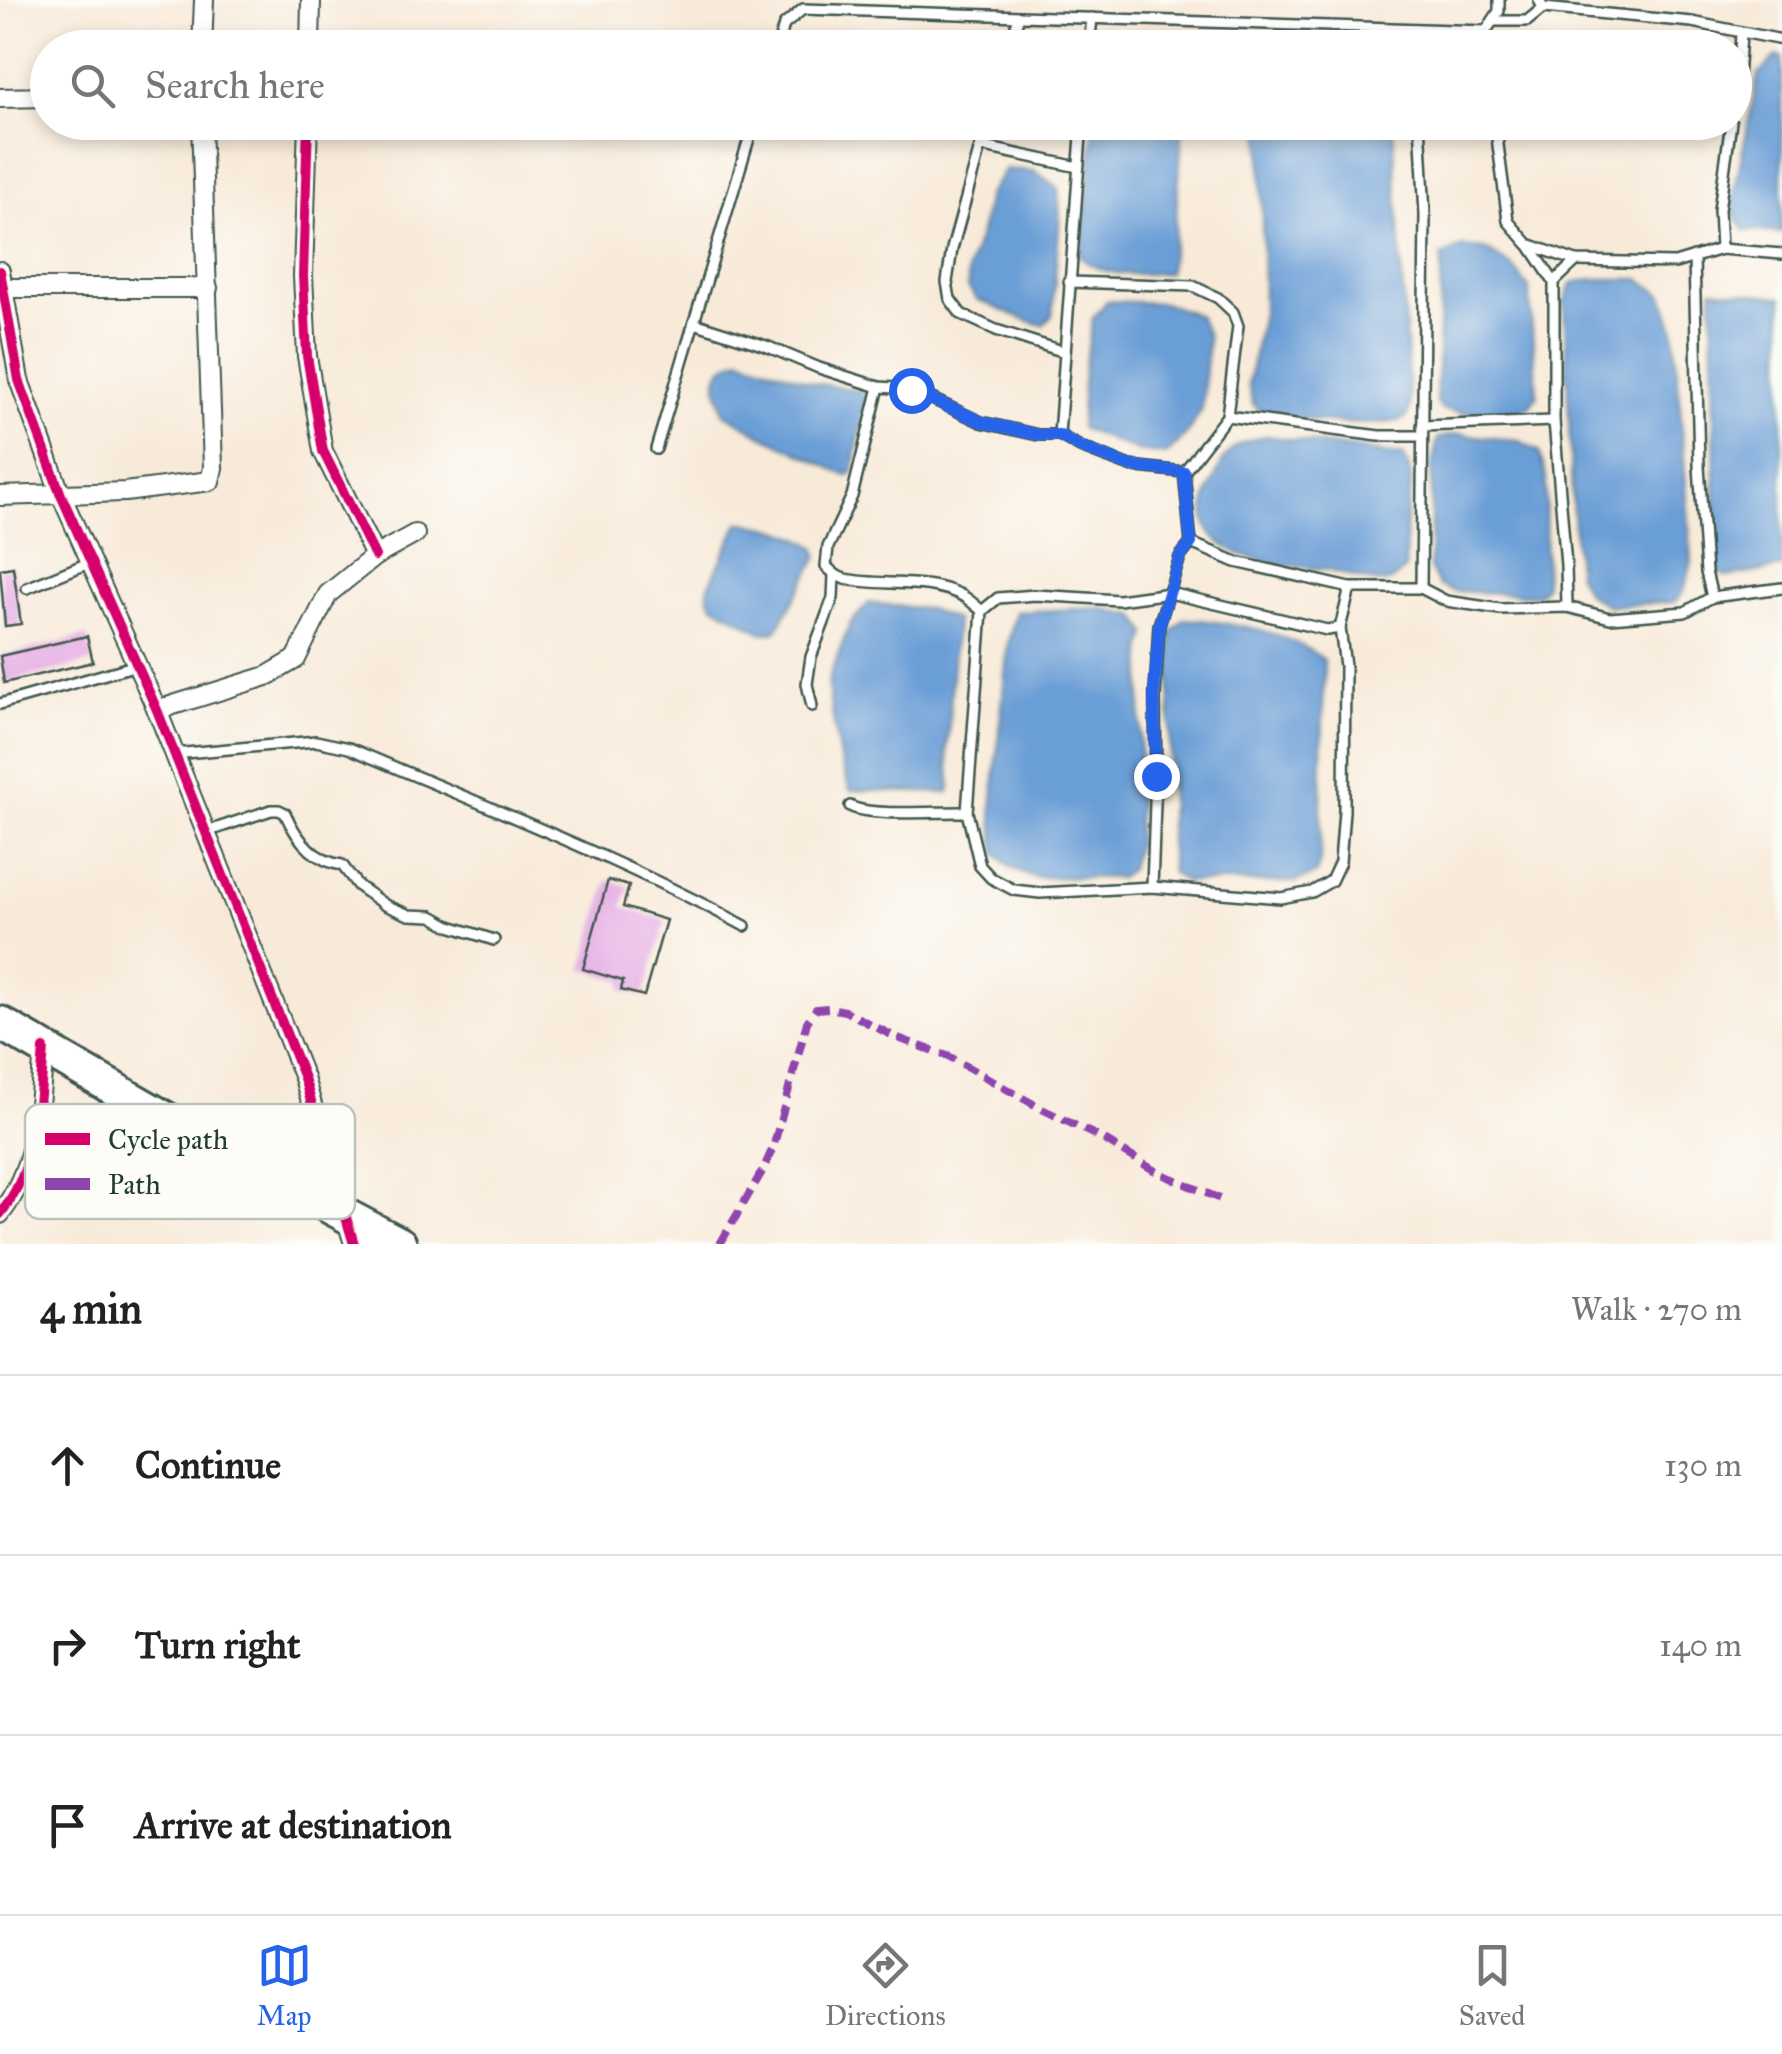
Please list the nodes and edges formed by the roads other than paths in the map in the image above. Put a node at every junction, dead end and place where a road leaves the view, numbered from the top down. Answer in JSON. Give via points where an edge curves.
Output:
{"nodes":[{"id":1,"x":204,"y":0,"type":"edge"},
{"id":2,"x":310,"y":0,"type":"edge"},
{"id":3,"x":1498,"y":0,"type":"edge"},
{"id":4,"x":1541,"y":4,"type":"edge"},
{"id":5,"x":1019,"y":16,"type":"junction"},
{"id":6,"x":1092,"y":18,"type":"junction"},
{"id":7,"x":1493,"y":21,"type":"junction"},
{"id":8,"x":1416,"y":29,"type":"joint"},
{"id":9,"x":203,"y":30,"type":"edge"},
{"id":10,"x":310,"y":30,"type":"edge"},
{"id":11,"x":782,"y":30,"type":"edge"},
{"id":12,"x":1015,"y":30,"type":"edge"},
{"id":13,"x":1091,"y":30,"type":"edge"},
{"id":14,"x":1451,"y":30,"type":"edge"},
{"id":15,"x":1487,"y":30,"type":"edge"},
{"id":16,"x":1725,"y":30,"type":"edge"},
{"id":17,"x":1752,"y":36,"type":"edge"},
{"id":18,"x":1782,"y":40,"type":"edge"},
{"id":19,"x":30,"y":97,"type":"edge"},
{"id":20,"x":0,"y":98,"type":"edge"},
{"id":21,"x":202,"y":140,"type":"edge"},
{"id":22,"x":308,"y":140,"type":"edge"},
{"id":23,"x":749,"y":140,"type":"edge"},
{"id":24,"x":982,"y":140,"type":"edge"},
{"id":25,"x":1080,"y":140,"type":"edge"},
{"id":26,"x":1421,"y":140,"type":"edge"},
{"id":27,"x":1497,"y":140,"type":"edge"},
{"id":28,"x":1728,"y":140,"type":"edge"},
{"id":29,"x":980,"y":146,"type":"junction"},
{"id":30,"x":1078,"y":167,"type":"junction"},
{"id":31,"x":1528,"y":244,"type":"junction"},
{"id":32,"x":1721,"y":249,"type":"junction"},
{"id":33,"x":1782,"y":254,"type":"edge"},
{"id":34,"x":1694,"y":257,"type":"junction"},
{"id":35,"x":1576,"y":261,"type":"junction"},
{"id":36,"x":1,"y":282,"type":"edge"},
{"id":37,"x":1069,"y":282,"type":"junction"},
{"id":38,"x":1554,"y":282,"type":"junction"},
{"id":39,"x":208,"y":288,"type":"junction"},
{"id":40,"x":694,"y":322,"type":"junction"},
{"id":41,"x":1064,"y":352,"type":"junction"},
{"id":42,"x":879,"y":387,"type":"junction"},
{"id":43,"x":1227,"y":416,"type":"junction"},
{"id":44,"x":1554,"y":421,"type":"junction"},
{"id":45,"x":1422,"y":431,"type":"junction"},
{"id":46,"x":1059,"y":435,"type":"junction"},
{"id":47,"x":656,"y":449,"type":"dead end"},
{"id":48,"x":1184,"y":472,"type":"junction"},
{"id":49,"x":61,"y":494,"type":"junction"},
{"id":50,"x":0,"y":496,"type":"edge"},
{"id":51,"x":416,"y":534,"type":"dead end"},
{"id":52,"x":1191,"y":543,"type":"junction"},
{"id":53,"x":375,"y":556,"type":"junction"},
{"id":54,"x":91,"y":562,"type":"junction"},
{"id":55,"x":834,"y":575,"type":"junction"},
{"id":56,"x":27,"y":588,"type":"dead end"},
{"id":57,"x":1350,"y":588,"type":"junction"},
{"id":58,"x":1421,"y":588,"type":"junction"},
{"id":59,"x":1782,"y":588,"type":"edge"},
{"id":60,"x":1170,"y":594,"type":"junction"},
{"id":61,"x":1712,"y":596,"type":"junction"},
{"id":62,"x":1567,"y":607,"type":"junction"},
{"id":63,"x":982,"y":611,"type":"junction"},
{"id":64,"x":1340,"y":628,"type":"junction"},
{"id":65,"x":137,"y":665,"type":"junction"},
{"id":66,"x":0,"y":704,"type":"edge"},
{"id":67,"x":812,"y":706,"type":"dead end"},
{"id":68,"x":157,"y":710,"type":"junction"},
{"id":69,"x":174,"y":754,"type":"junction"},
{"id":70,"x":850,"y":806,"type":"dead end"},
{"id":71,"x":967,"y":812,"type":"junction"},
{"id":72,"x":206,"y":832,"type":"junction"},
{"id":73,"x":1152,"y":887,"type":"junction"},
{"id":74,"x":746,"y":926,"type":"dead end"},
{"id":75,"x":494,"y":940,"type":"dead end"},
{"id":76,"x":0,"y":1023,"type":"edge"},
{"id":77,"x":44,"y":1050,"type":"junction"},
{"id":78,"x":304,"y":1078,"type":"junction"},
{"id":79,"x":39,"y":1104,"type":"edge"},
{"id":80,"x":140,"y":1104,"type":"edge"},
{"id":81,"x":308,"y":1104,"type":"edge"},
{"id":82,"x":312,"y":1104,"type":"edge"},
{"id":83,"x":25,"y":1171,"type":"edge"},
{"id":84,"x":0,"y":1214,"type":"edge"},
{"id":85,"x":350,"y":1231,"type":"edge"},
{"id":86,"x":400,"y":1244,"type":"edge"}],
"edges":[{"from":1,"to":9,"type":"street"},
{"from":2,"to":10,"type":"street"},
{"from":3,"to":7,"type":"lane"},
{"from":4,"to":7,"type":"lane","via":[[1527,21]]},
{"from":4,"to":16,"type":"lane"},
{"from":5,"to":6,"type":"lane"},
{"from":5,"to":11,"type":"lane","via":[[803,9]]},
{"from":5,"to":12,"type":"lane"},
{"from":6,"to":8,"type":"lane"},
{"from":6,"to":13,"type":"lane"},
{"from":7,"to":15,"type":"lane"},
{"from":8,"to":14,"type":"lane"},
{"from":17,"to":18,"type":"lane"},
{"from":19,"to":20,"type":"street"},
{"from":21,"to":39,"type":"street"},
{"from":22,"to":53,"type":"street","via":[[307,356],[323,451]]},
{"from":23,"to":40,"type":"lane"},
{"from":24,"to":29,"type":"lane"},
{"from":25,"to":30,"type":"lane"},
{"from":26,"to":45,"type":"lane"},
{"from":27,"to":31,"type":"lane","via":[[1508,221]]},
{"from":28,"to":32,"type":"lane"},
{"from":29,"to":30,"type":"lane"},
{"from":29,"to":41,"type":"lane","via":[[952,249],[950,299],[961,314]]},
{"from":30,"to":37,"type":"lane"},
{"from":31,"to":35,"type":"lane"},
{"from":31,"to":38,"type":"lane"},
{"from":32,"to":33,"type":"lane"},
{"from":32,"to":34,"type":"lane"},
{"from":34,"to":35,"type":"lane","via":[[1675,263]]},
{"from":34,"to":61,"type":"lane","via":[[1700,466]]},
{"from":35,"to":38,"type":"lane"},
{"from":36,"to":39,"type":"street"},
{"from":36,"to":49,"type":"street","via":[[19,380]]},
{"from":37,"to":41,"type":"lane"},
{"from":37,"to":43,"type":"lane","via":[[1193,286],[1218,298],[1238,326]]},
{"from":38,"to":44,"type":"lane"},
{"from":39,"to":49,"type":"street","via":[[210,481]]},
{"from":40,"to":42,"type":"lane"},
{"from":40,"to":47,"type":"lane"},
{"from":41,"to":46,"type":"lane"},
{"from":42,"to":46,"type":"lane","via":[[911,390],[982,422]]},
{"from":42,"to":55,"type":"lane","via":[[852,496],[828,547],[826,566]]},
{"from":43,"to":45,"type":"lane","via":[[1379,436]]},
{"from":43,"to":48,"type":"lane"},
{"from":44,"to":45,"type":"lane"},
{"from":44,"to":62,"type":"lane"},
{"from":45,"to":58,"type":"lane"},
{"from":46,"to":48,"type":"lane","via":[[1130,466]]},
{"from":48,"to":52,"type":"lane"},
{"from":49,"to":50,"type":"street"},
{"from":49,"to":54,"type":"street"},
{"from":51,"to":53,"type":"street"},
{"from":52,"to":57,"type":"lane","via":[[1236,562]]},
{"from":52,"to":60,"type":"lane"},
{"from":53,"to":68,"type":"street","via":[[328,594],[296,659],[267,676]]},
{"from":54,"to":56,"type":"lane"},
{"from":54,"to":65,"type":"street"},
{"from":55,"to":63,"type":"lane","via":[[946,590]]},
{"from":55,"to":67,"type":"lane","via":[[809,670]]},
{"from":57,"to":58,"type":"lane"},
{"from":57,"to":64,"type":"lane"},
{"from":58,"to":62,"type":"lane","via":[[1446,602],[1500,610]]},
{"from":59,"to":61,"type":"lane"},
{"from":60,"to":63,"type":"lane","via":[[998,598]]},
{"from":60,"to":64,"type":"lane"},
{"from":60,"to":73,"type":"lane","via":[[1159,626],[1154,694]]},
{"from":61,"to":62,"type":"lane","via":[[1685,612],[1610,618]]},
{"from":63,"to":71,"type":"lane"},
{"from":64,"to":73,"type":"lane","via":[[1346,666],[1344,811],[1340,862],[1331,880],[1281,898]]},
{"from":65,"to":66,"type":"lane"},
{"from":65,"to":68,"type":"street"},
{"from":68,"to":69,"type":"street"},
{"from":69,"to":72,"type":"street"},
{"from":69,"to":74,"type":"lane","via":[[316,741],[350,748],[606,857]]},
{"from":70,"to":71,"type":"lane"},
{"from":71,"to":73,"type":"lane","via":[[980,866],[1014,890]]},
{"from":72,"to":75,"type":"lane","via":[[279,810],[317,856],[342,864],[385,905]]},
{"from":72,"to":78,"type":"street"},
{"from":76,"to":77,"type":"highway"},
{"from":77,"to":79,"type":"street"},
{"from":77,"to":80,"type":"highway"},
{"from":78,"to":81,"type":"street"},
{"from":78,"to":82,"type":"street"},
{"from":83,"to":84,"type":"street"},
{"from":85,"to":86,"type":"highway"}]}
